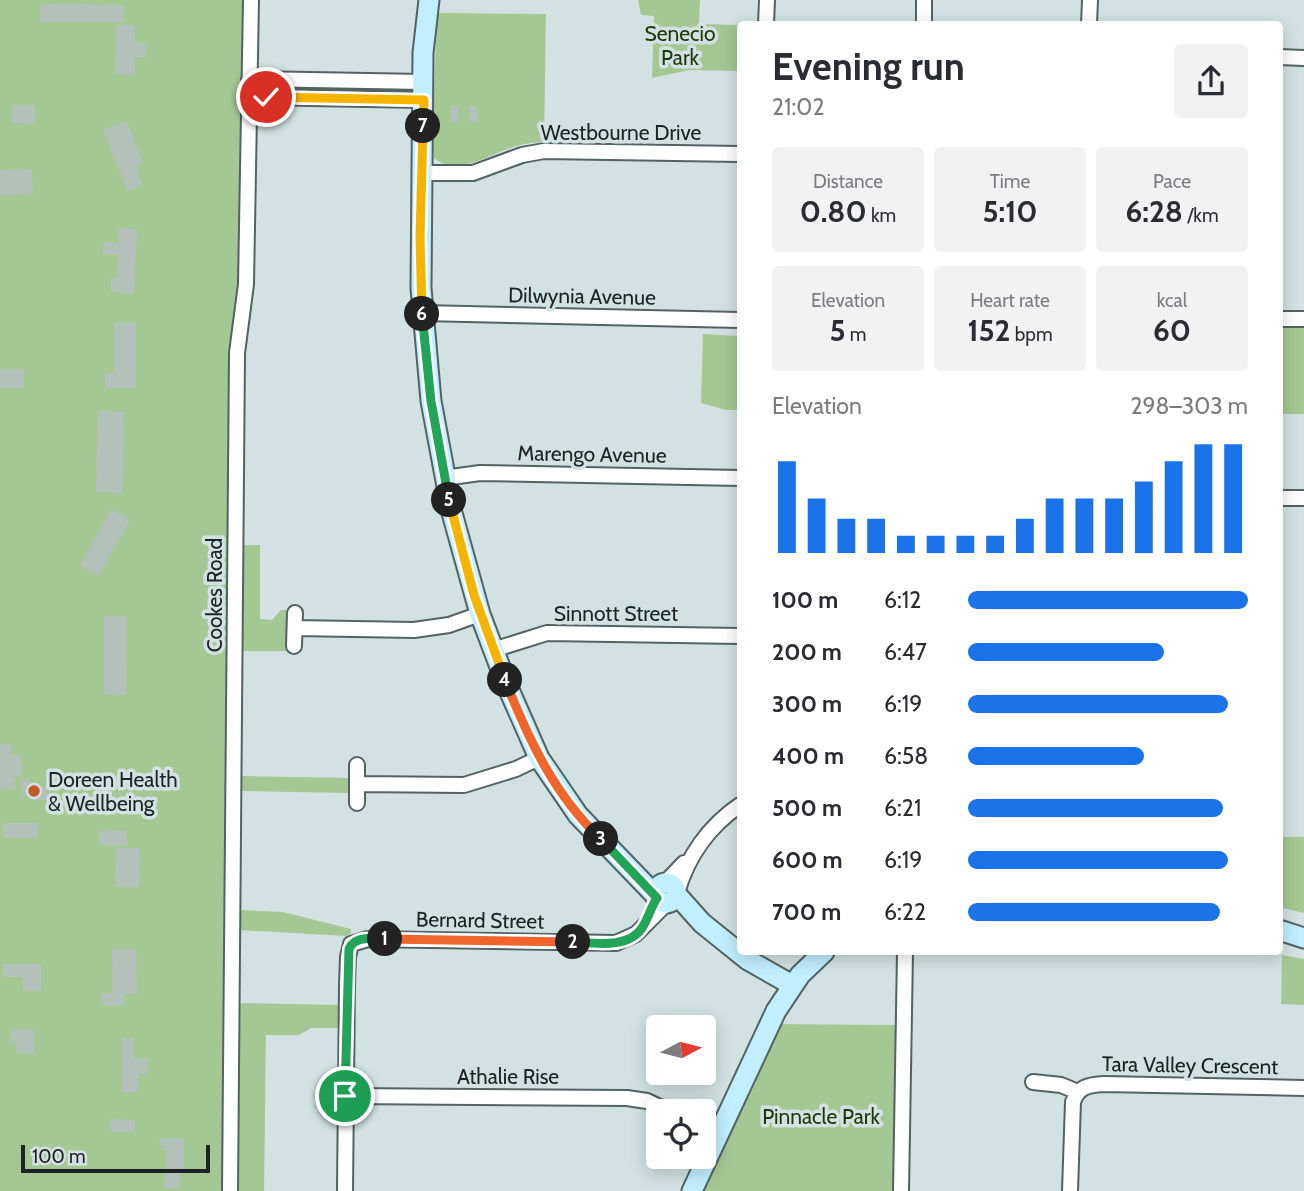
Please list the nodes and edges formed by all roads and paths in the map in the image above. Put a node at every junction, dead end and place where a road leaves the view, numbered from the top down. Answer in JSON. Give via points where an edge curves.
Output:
{"nodes":[{"id":1,"x":251,"y":0,"type":"edge"},
{"id":2,"x":429,"y":0,"type":"edge"},
{"id":3,"x":766,"y":0,"type":"edge"},
{"id":4,"x":925,"y":0,"type":"edge"},
{"id":5,"x":1090,"y":0,"type":"edge"},
{"id":6,"x":766,"y":21,"type":"edge"},
{"id":7,"x":924,"y":21,"type":"edge"},
{"id":8,"x":1089,"y":21,"type":"edge"},
{"id":9,"x":1283,"y":57,"type":"edge"},
{"id":10,"x":1304,"y":58,"type":"edge"},
{"id":11,"x":249,"y":79,"type":"junction"},
{"id":12,"x":424,"y":91,"type":"junction"},
{"id":13,"x":249,"y":97,"type":"junction"},
{"id":14,"x":737,"y":154,"type":"edge"},
{"id":15,"x":422,"y":173,"type":"junction"},
{"id":16,"x":422,"y":313,"type":"junction"},
{"id":17,"x":1283,"y":319,"type":"edge"},
{"id":18,"x":1304,"y":319,"type":"edge"},
{"id":19,"x":737,"y":320,"type":"edge"},
{"id":20,"x":444,"y":478,"type":"junction"},
{"id":21,"x":737,"y":478,"type":"edge"},
{"id":22,"x":1283,"y":498,"type":"edge"},
{"id":23,"x":1304,"y":498,"type":"edge"},
{"id":24,"x":295,"y":613,"type":"dead end"},
{"id":25,"x":480,"y":614,"type":"junction"},
{"id":26,"x":295,"y":628,"type":"junction"},
{"id":27,"x":737,"y":636,"type":"edge"},
{"id":28,"x":295,"y":646,"type":"dead end"},
{"id":29,"x":493,"y":650,"type":"junction"},
{"id":30,"x":539,"y":758,"type":"junction"},
{"id":31,"x":358,"y":765,"type":"dead end"},
{"id":32,"x":357,"y":784,"type":"junction"},
{"id":33,"x":357,"y":803,"type":"dead end"},
{"id":34,"x":737,"y":808,"type":"edge"},
{"id":35,"x":666,"y":894,"type":"junction"},
{"id":36,"x":737,"y":951,"type":"edge"},
{"id":37,"x":742,"y":955,"type":"edge"},
{"id":38,"x":821,"y":955,"type":"edge"},
{"id":39,"x":905,"y":955,"type":"edge"},
{"id":40,"x":789,"y":990,"type":"junction"},
{"id":41,"x":1033,"y":1082,"type":"dead end"},
{"id":42,"x":1304,"y":1088,"type":"edge"},
{"id":43,"x":1078,"y":1091,"type":"junction"},
{"id":44,"x":345,"y":1096,"type":"junction"},
{"id":45,"x":646,"y":1101,"type":"edge"},
{"id":46,"x":716,"y":1123,"type":"edge"},
{"id":47,"x":699,"y":1169,"type":"edge"},
{"id":48,"x":230,"y":1191,"type":"edge"},
{"id":49,"x":345,"y":1191,"type":"edge"},
{"id":50,"x":692,"y":1191,"type":"edge"},
{"id":51,"x":901,"y":1191,"type":"edge"},
{"id":52,"x":1070,"y":1191,"type":"edge"}],
"edges":[{"from":1,"to":11,"type":"street","name":"Cookes Road"},
{"from":2,"to":12,"type":"street"},
{"from":3,"to":6,"type":"street"},
{"from":4,"to":7,"type":"street"},
{"from":5,"to":8,"type":"street"},
{"from":9,"to":10,"type":"street"},
{"from":11,"to":12,"type":"street"},
{"from":11,"to":13,"type":"street","name":"Cookes Road"},
{"from":12,"to":13,"type":"street"},
{"from":12,"to":15,"type":"street"},
{"from":13,"to":48,"type":"street","name":"Cookes Road","via":[[246,288],[237,353]]},
{"from":14,"to":15,"type":"street","name":"Westbourne Drive","via":[[544,151],[473,173]]},
{"from":15,"to":16,"type":"street"},
{"from":16,"to":19,"type":"street","name":"Dilwynia Avenue"},
{"from":16,"to":20,"type":"street"},
{"from":17,"to":18,"type":"street"},
{"from":20,"to":21,"type":"street","name":"Marengo Avenue","via":[[480,473]]},
{"from":20,"to":25,"type":"street"},
{"from":22,"to":23,"type":"street"},
{"from":24,"to":26,"type":"street"},
{"from":25,"to":26,"type":"street","via":[[414,630]]},
{"from":25,"to":29,"type":"street"},
{"from":26,"to":28,"type":"street"},
{"from":27,"to":29,"type":"street","name":"Sinnott Street","via":[[558,632]]},
{"from":29,"to":30,"type":"street"},
{"from":30,"to":32,"type":"street","via":[[464,785]]},
{"from":30,"to":35,"type":"street","via":[[578,815]]},
{"from":31,"to":32,"type":"street"},
{"from":32,"to":33,"type":"street"},
{"from":34,"to":35,"type":"street","via":[[704,839]]},
{"from":35,"to":36,"type":"street"},
{"from":35,"to":44,"type":"street","name":"Bernard Street","via":[[642,928],[630,938],[608,943],[355,941],[348,957]]},
{"from":37,"to":40,"type":"street","via":[[765,979]]},
{"from":38,"to":40,"type":"street"},
{"from":39,"to":51,"type":"street"},
{"from":40,"to":46,"type":"street"},
{"from":41,"to":43,"type":"street","name":"Tara Valley Crescent"},
{"from":42,"to":43,"type":"street","name":"Tara Valley Crescent","via":[[1103,1084]]},
{"from":43,"to":52,"type":"street","name":"Tara Valley Crescent","via":[[1072,1110]]},
{"from":44,"to":45,"type":"street","name":"Athalie Rise"},
{"from":44,"to":49,"type":"street","name":"Bernard Street"},
{"from":47,"to":50,"type":"street"}]}
